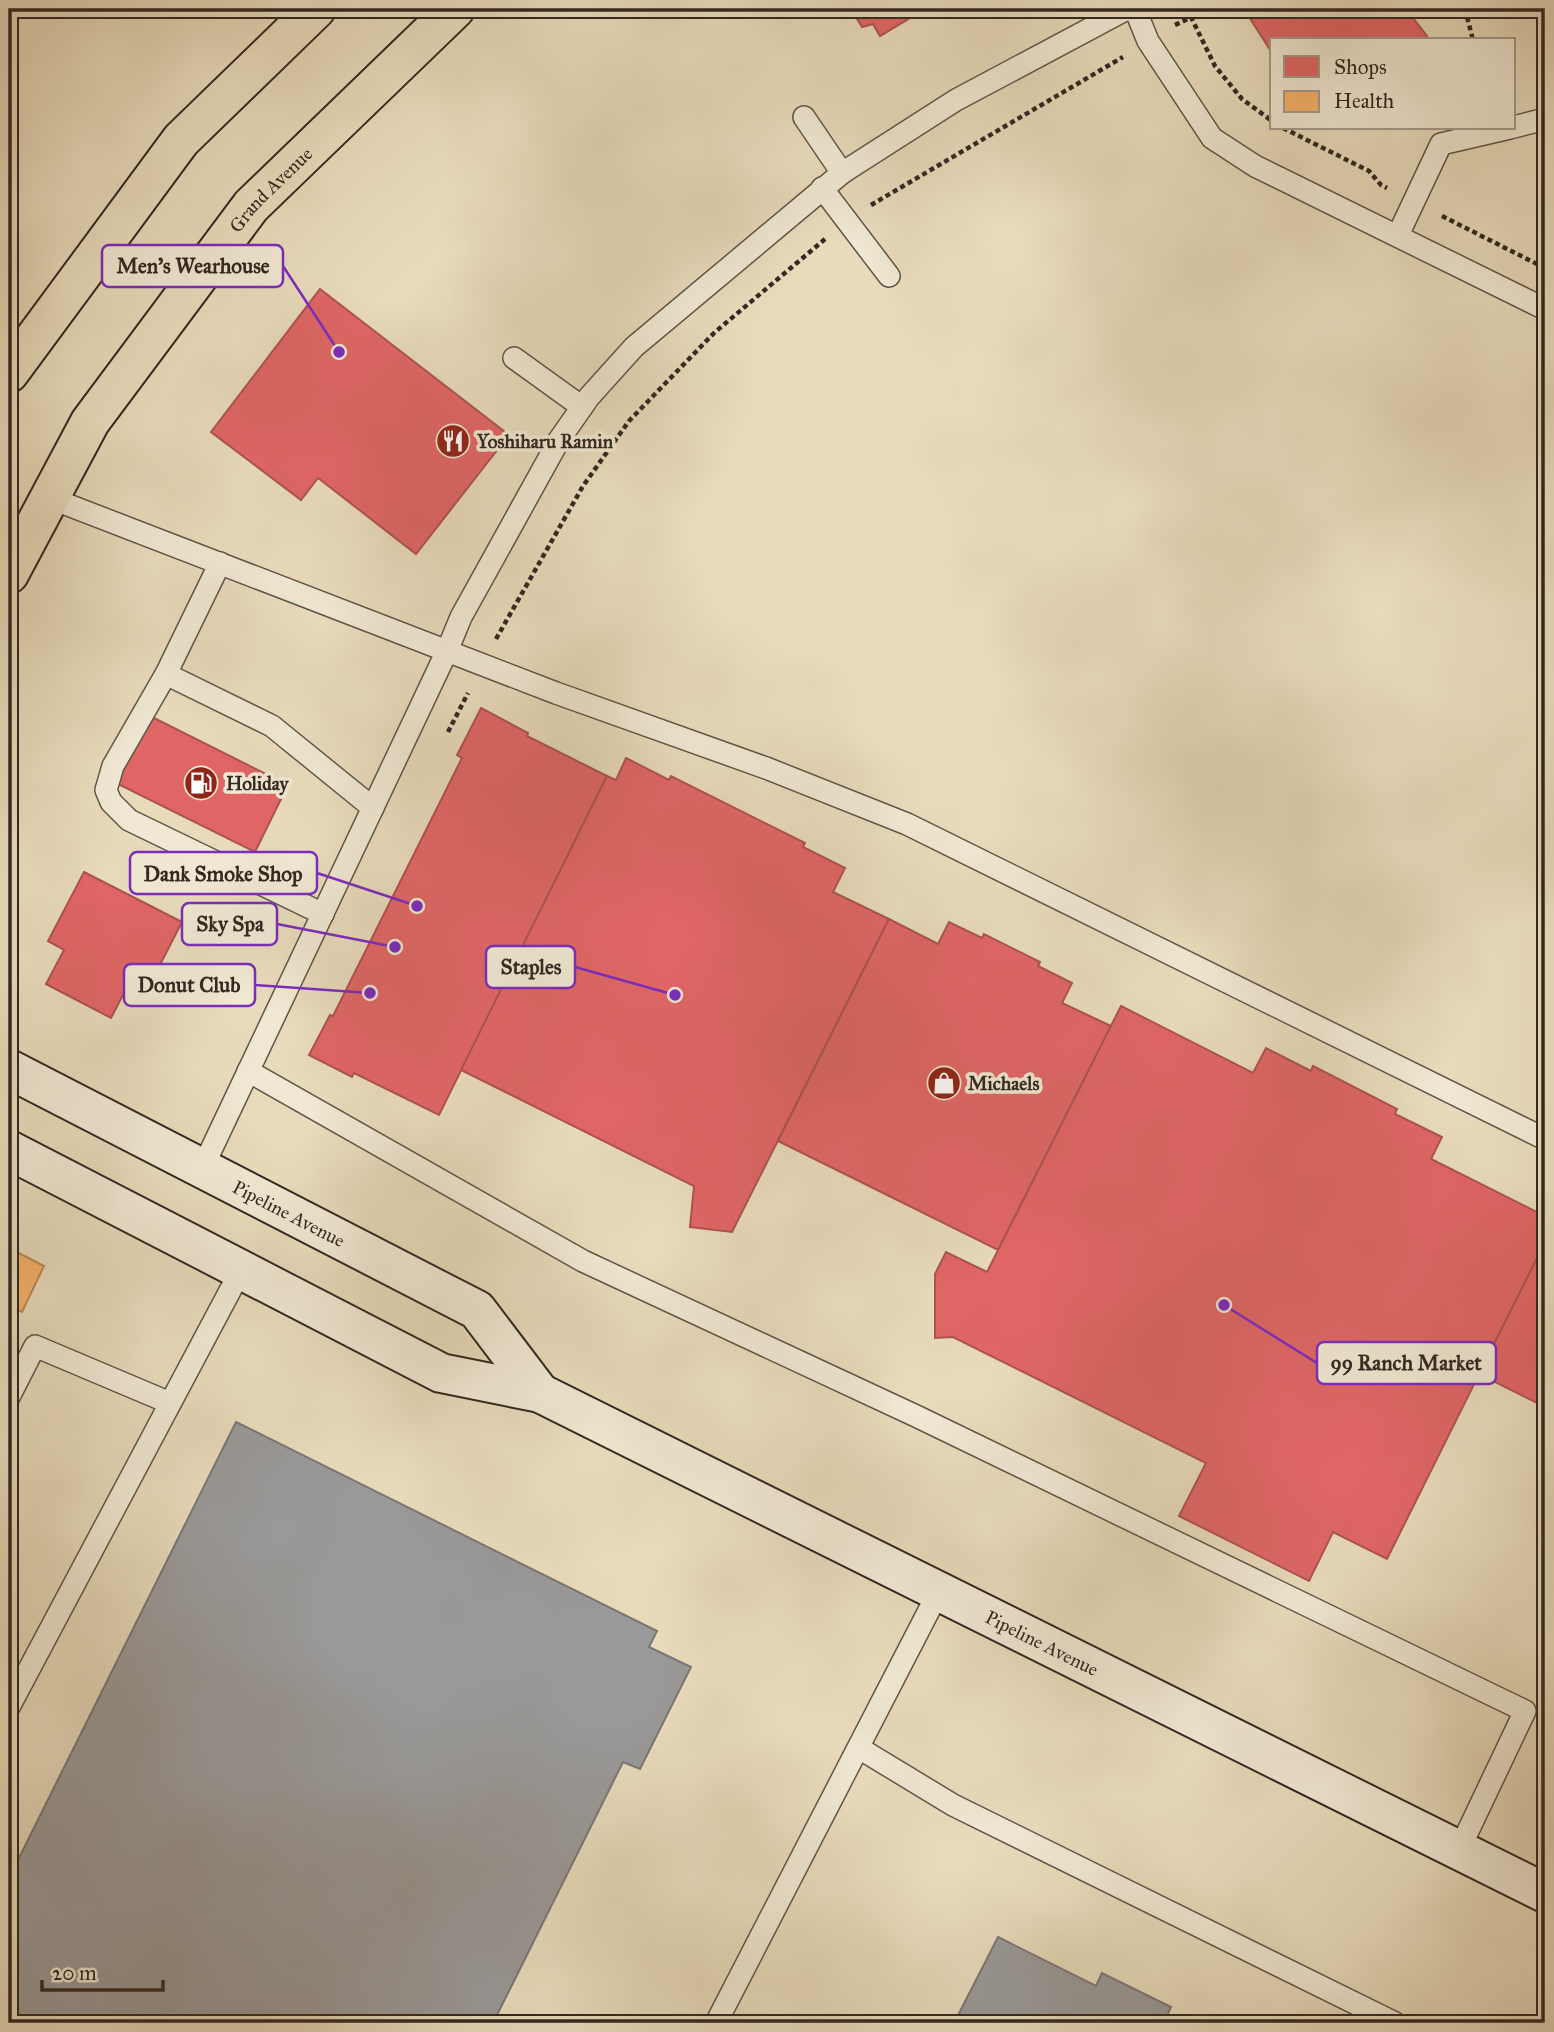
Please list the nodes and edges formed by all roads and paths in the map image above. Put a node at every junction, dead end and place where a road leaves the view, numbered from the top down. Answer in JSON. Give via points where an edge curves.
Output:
{"nodes":[{"id":1,"x":316,"y":9,"type":"edge"},
{"id":2,"x":455,"y":9,"type":"edge"},
{"id":3,"x":1127,"y":9,"type":"edge"},
{"id":4,"x":1135,"y":9,"type":"edge"},
{"id":5,"x":1187,"y":9,"type":"edge"},
{"id":6,"x":1209,"y":9,"type":"edge"},
{"id":7,"x":1465,"y":9,"type":"edge"},
{"id":8,"x":1190,"y":16,"type":"junction"},
{"id":9,"x":1472,"y":38,"type":"edge"},
{"id":10,"x":1148,"y":41,"type":"junction"},
{"id":11,"x":804,"y":117,"type":"dead end"},
{"id":12,"x":1270,"y":120,"type":"edge"},
{"id":13,"x":1545,"y":120,"type":"edge"},
{"id":14,"x":1516,"y":126,"type":"edge"},
{"id":15,"x":1499,"y":130,"type":"edge"},
{"id":16,"x":842,"y":173,"type":"junction"},
{"id":17,"x":822,"y":188,"type":"junction"},
{"id":18,"x":845,"y":221,"type":"junction"},
{"id":19,"x":1398,"y":235,"type":"junction"},
{"id":20,"x":889,"y":276,"type":"dead end"},
{"id":21,"x":1545,"y":309,"type":"edge"},
{"id":22,"x":514,"y":358,"type":"dead end"},
{"id":23,"x":9,"y":373,"type":"edge"},
{"id":24,"x":582,"y":407,"type":"junction"},
{"id":25,"x":50,"y":498,"type":"junction"},
{"id":26,"x":220,"y":563,"type":"junction"},
{"id":27,"x":9,"y":574,"type":"edge"},
{"id":28,"x":447,"y":651,"type":"junction"},
{"id":29,"x":482,"y":665,"type":"junction"},
{"id":30,"x":166,"y":674,"type":"junction"},
{"id":31,"x":448,"y":732,"type":"dead end"},
{"id":32,"x":373,"y":808,"type":"junction"},
{"id":33,"x":323,"y":914,"type":"junction"},
{"id":34,"x":9,"y":1069,"type":"edge"},
{"id":35,"x":248,"y":1072,"type":"junction"},
{"id":36,"x":1545,"y":1139,"type":"edge"},
{"id":37,"x":9,"y":1150,"type":"edge"},
{"id":38,"x":202,"y":1169,"type":"junction"},
{"id":39,"x":241,"y":1269,"type":"junction"},
{"id":40,"x":540,"y":1393,"type":"junction"},
{"id":41,"x":9,"y":1397,"type":"edge"},
{"id":42,"x":170,"y":1403,"type":"junction"},
{"id":43,"x":939,"y":1591,"type":"junction"},
{"id":44,"x":9,"y":1707,"type":"edge"},
{"id":45,"x":859,"y":1748,"type":"junction"},
{"id":46,"x":1459,"y":1850,"type":"junction"},
{"id":47,"x":1545,"y":1894,"type":"edge"},
{"id":48,"x":716,"y":2023,"type":"edge"},
{"id":49,"x":1395,"y":2023,"type":"edge"}],
"edges":[{"from":1,"to":23,"type":"main road","via":[[181,140]]},
{"from":2,"to":25,"type":"main road","name":"Grand Avenue","via":[[251,206],[90,422]]},
{"from":3,"to":16,"type":"lane","via":[[956,100]]},
{"from":4,"to":10,"type":"lane"},
{"from":5,"to":8,"type":"path"},
{"from":6,"to":8,"type":"path"},
{"from":7,"to":9,"type":"path"},
{"from":8,"to":10,"type":"path"},
{"from":8,"to":12,"type":"path","via":[[1215,66],[1242,99]]},
{"from":10,"to":18,"type":"path"},
{"from":10,"to":19,"type":"lane","via":[[1212,138],[1255,166]]},
{"from":11,"to":16,"type":"lane"},
{"from":13,"to":14,"type":"lane"},
{"from":15,"to":19,"type":"lane","via":[[1441,144]]},
{"from":16,"to":17,"type":"lane"},
{"from":17,"to":18,"type":"lane"},
{"from":17,"to":24,"type":"lane","via":[[634,347]]},
{"from":18,"to":20,"type":"lane"},
{"from":18,"to":29,"type":"path","via":[[714,333],[629,421],[583,486]]},
{"from":19,"to":21,"type":"lane"},
{"from":22,"to":24,"type":"lane"},
{"from":24,"to":28,"type":"lane","via":[[526,499]]},
{"from":25,"to":26,"type":"lane"},
{"from":25,"to":27,"type":"main road","name":"Grand Avenue"},
{"from":26,"to":28,"type":"lane"},
{"from":26,"to":30,"type":"lane"},
{"from":28,"to":29,"type":"lane"},
{"from":28,"to":32,"type":"lane"},
{"from":29,"to":31,"type":"path"},
{"from":29,"to":36,"type":"lane","via":[[907,824]]},
{"from":30,"to":32,"type":"lane","via":[[272,726]]},
{"from":30,"to":33,"type":"lane","via":[[113,766],[106,790],[111,802],[128,820]]},
{"from":32,"to":33,"type":"lane"},
{"from":33,"to":35,"type":"lane"},
{"from":34,"to":38,"type":"main road","name":"Pipeline Avenue"},
{"from":35,"to":38,"type":"lane"},
{"from":35,"to":46,"type":"lane","via":[[583,1261],[916,1416],[1525,1711]]},
{"from":37,"to":39,"type":"main road","name":"Pipeline Avenue"},
{"from":38,"to":40,"type":"main road","name":"Pipeline Avenue","via":[[477,1310]]},
{"from":39,"to":40,"type":"main road","name":"Pipeline Avenue","via":[[441,1373]]},
{"from":39,"to":42,"type":"lane"},
{"from":40,"to":43,"type":"main road","name":"Pipeline Avenue"},
{"from":41,"to":42,"type":"lane","via":[[35,1346]]},
{"from":42,"to":44,"type":"lane"},
{"from":43,"to":45,"type":"lane"},
{"from":43,"to":46,"type":"main road","name":"Pipeline Avenue"},
{"from":45,"to":48,"type":"lane"},
{"from":45,"to":49,"type":"lane","via":[[953,1805]]},
{"from":46,"to":47,"type":"main road","name":"Pipeline Avenue"}]}
